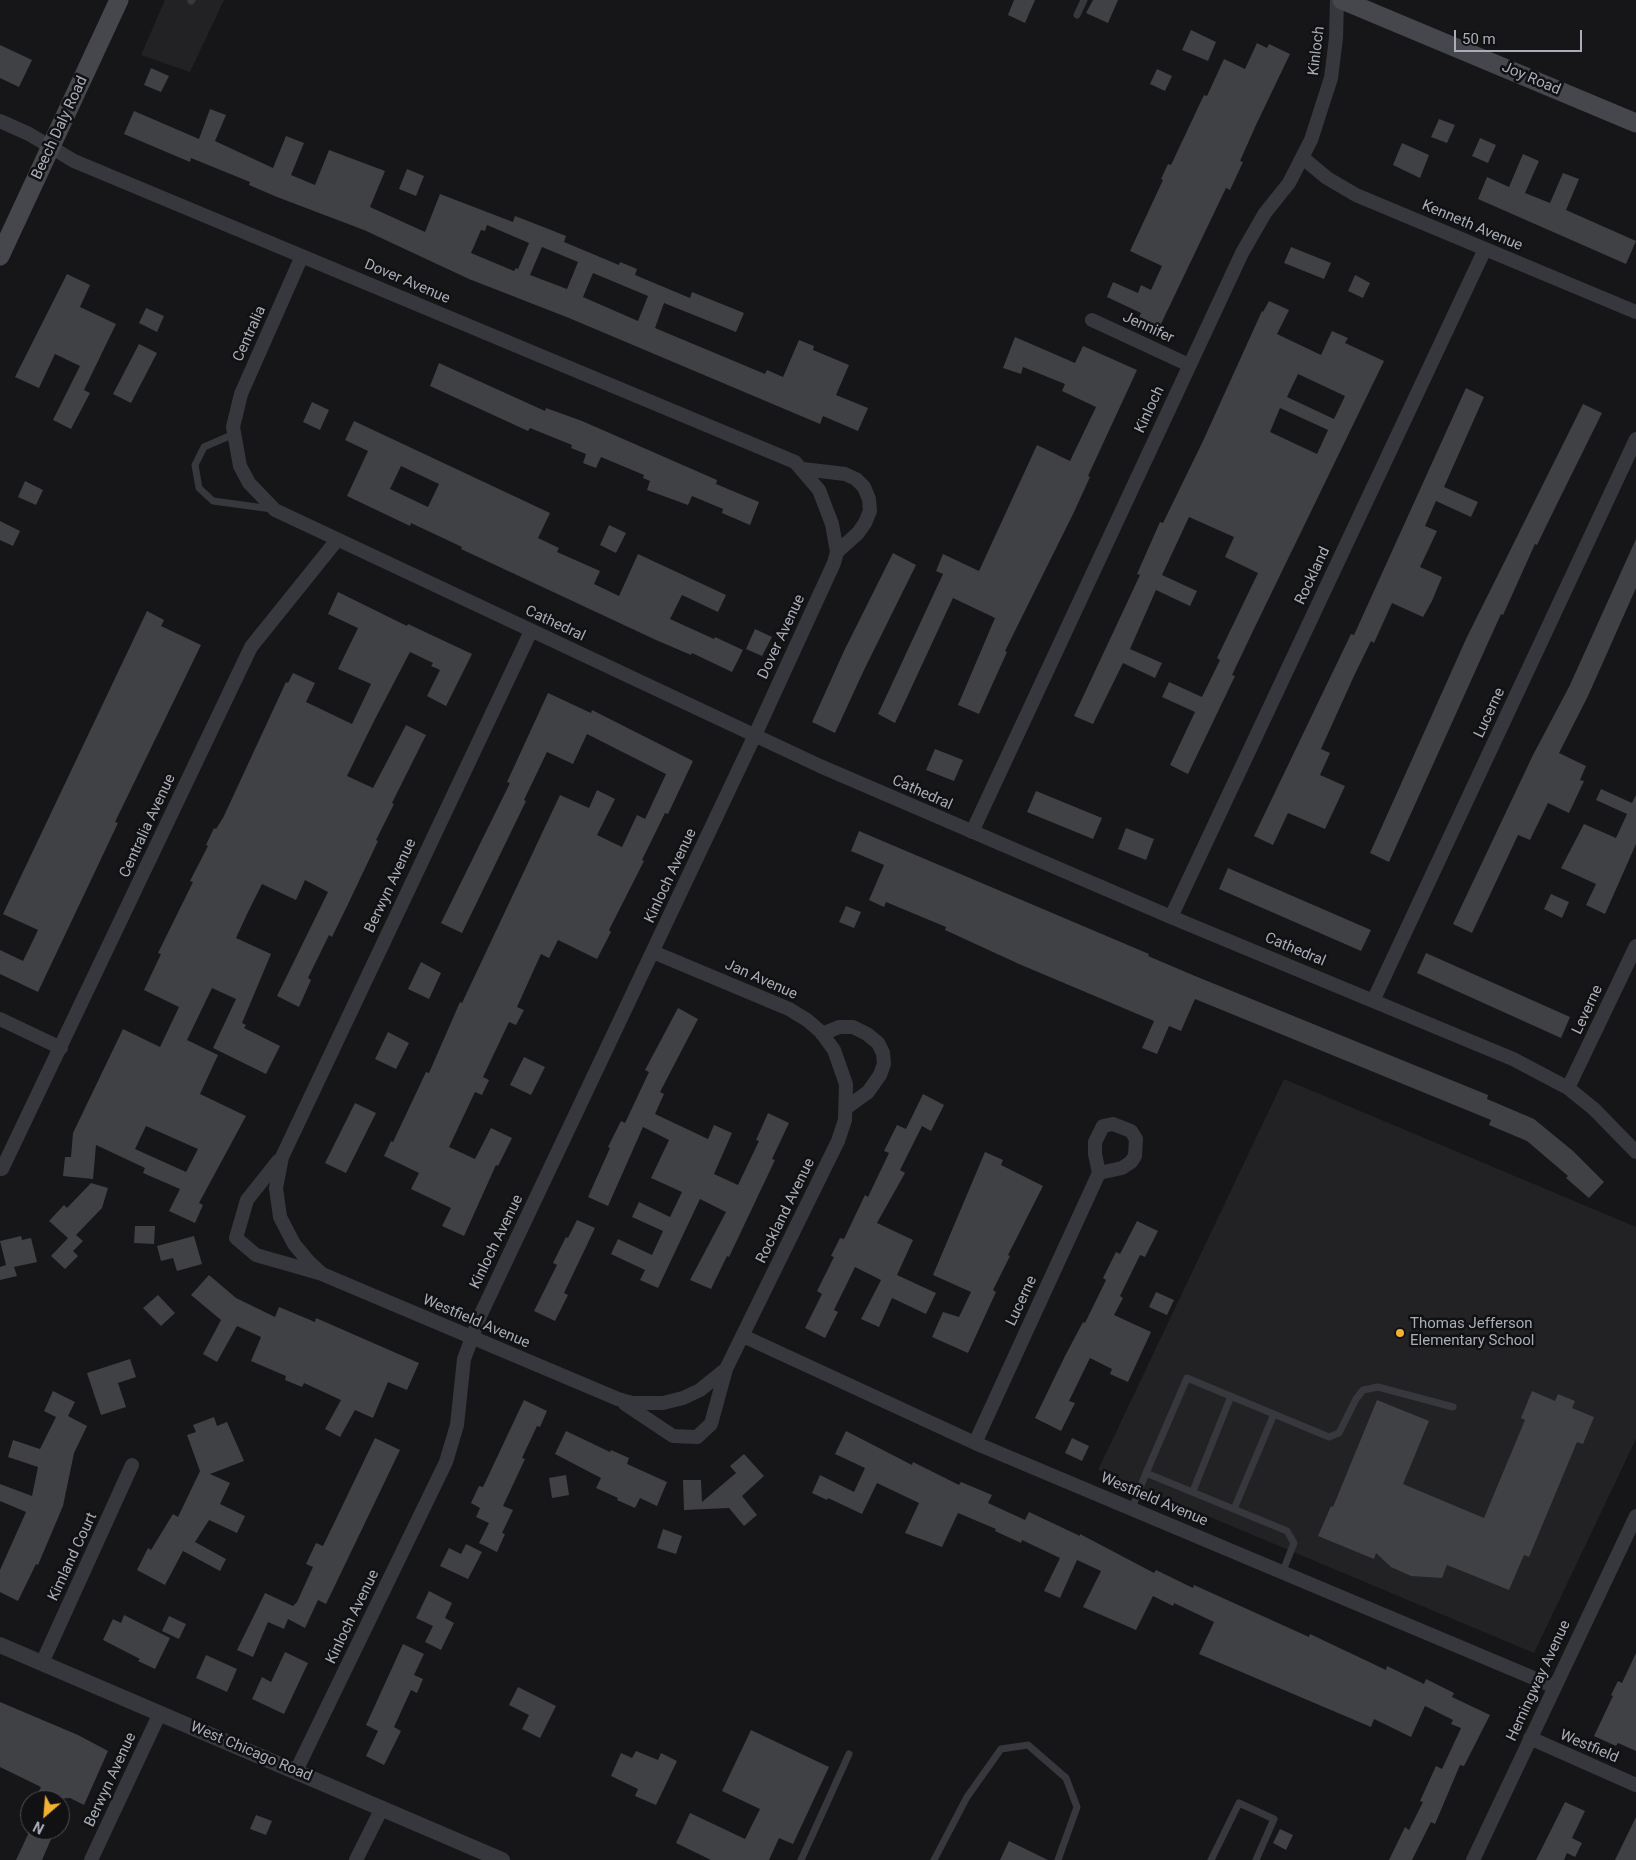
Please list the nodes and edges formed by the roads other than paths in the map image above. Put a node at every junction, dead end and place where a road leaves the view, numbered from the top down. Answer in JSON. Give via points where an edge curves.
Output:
{"nodes":[{"id":1,"x":119,"y":0,"type":"edge"},
{"id":2,"x":1084,"y":0,"type":"edge"},
{"id":3,"x":1337,"y":0,"type":"edge"},
{"id":4,"x":1342,"y":0,"type":"edge"},
{"id":5,"x":1077,"y":14,"type":"dead end"},
{"id":6,"x":0,"y":121,"type":"edge"},
{"id":7,"x":1636,"y":123,"type":"edge"},
{"id":8,"x":51,"y":149,"type":"junction"},
{"id":9,"x":1303,"y":158,"type":"junction"},
{"id":10,"x":1485,"y":249,"type":"junction"},
{"id":11,"x":0,"y":256,"type":"edge"},
{"id":12,"x":302,"y":256,"type":"junction"},
{"id":13,"x":1636,"y":312,"type":"edge"},
{"id":14,"x":1092,"y":320,"type":"dead end"},
{"id":15,"x":1189,"y":365,"type":"junction"},
{"id":16,"x":233,"y":431,"type":"junction"},
{"id":17,"x":1636,"y":439,"type":"edge"},
{"id":18,"x":803,"y":468,"type":"junction"},
{"id":19,"x":275,"y":510,"type":"junction"},
{"id":20,"x":337,"y":540,"type":"junction"},
{"id":21,"x":837,"y":552,"type":"junction"},
{"id":22,"x":531,"y":631,"type":"junction"},
{"id":23,"x":756,"y":735,"type":"junction"},
{"id":24,"x":972,"y":832,"type":"junction"},
{"id":25,"x":1171,"y":916,"type":"junction"},
{"id":26,"x":1636,"y":946,"type":"edge"},
{"id":27,"x":653,"y":952,"type":"junction"},
{"id":28,"x":1373,"y":1001,"type":"junction"},
{"id":29,"x":0,"y":1019,"type":"edge"},
{"id":30,"x":822,"y":1034,"type":"junction"},
{"id":31,"x":61,"y":1048,"type":"junction"},
{"id":32,"x":838,"y":1060,"type":"joint"},
{"id":33,"x":1568,"y":1088,"type":"junction"},
{"id":34,"x":846,"y":1108,"type":"junction"},
{"id":35,"x":1636,"y":1152,"type":"edge"},
{"id":36,"x":282,"y":1157,"type":"junction"},
{"id":37,"x":2,"y":1169,"type":"dead end"},
{"id":38,"x":1099,"y":1173,"type":"dead end"},
{"id":39,"x":283,"y":1225,"type":"joint"},
{"id":40,"x":236,"y":1238,"type":"joint"},
{"id":41,"x":322,"y":1274,"type":"junction"},
{"id":42,"x":743,"y":1336,"type":"junction"},
{"id":43,"x":472,"y":1338,"type":"junction"},
{"id":44,"x":726,"y":1369,"type":"junction"},
{"id":45,"x":1231,"y":1396,"type":"junction"},
{"id":46,"x":683,"y":1398,"type":"joint"},
{"id":47,"x":618,"y":1399,"type":"junction"},
{"id":48,"x":1453,"y":1407,"type":"dead end"},
{"id":49,"x":1274,"y":1414,"type":"junction"},
{"id":50,"x":697,"y":1437,"type":"joint"},
{"id":51,"x":974,"y":1443,"type":"junction"},
{"id":52,"x":132,"y":1464,"type":"dead end"},
{"id":53,"x":1146,"y":1472,"type":"junction"},
{"id":54,"x":1193,"y":1491,"type":"junction"},
{"id":55,"x":1132,"y":1508,"type":"junction"},
{"id":56,"x":1234,"y":1509,"type":"junction"},
{"id":57,"x":1636,"y":1516,"type":"edge"},
{"id":58,"x":1283,"y":1571,"type":"junction"},
{"id":59,"x":0,"y":1646,"type":"edge"},
{"id":60,"x":42,"y":1663,"type":"junction"},
{"id":61,"x":1555,"y":1686,"type":"junction"},
{"id":62,"x":160,"y":1713,"type":"junction"},
{"id":63,"x":1530,"y":1738,"type":"junction"},
{"id":64,"x":848,"y":1754,"type":"dead end"},
{"id":65,"x":296,"y":1771,"type":"junction"},
{"id":66,"x":1636,"y":1785,"type":"edge"},
{"id":67,"x":382,"y":1808,"type":"junction"},
{"id":68,"x":91,"y":1860,"type":"edge"},
{"id":69,"x":356,"y":1860,"type":"edge"},
{"id":70,"x":502,"y":1860,"type":"edge"},
{"id":71,"x":801,"y":1860,"type":"edge"},
{"id":72,"x":934,"y":1860,"type":"edge"},
{"id":73,"x":1058,"y":1860,"type":"edge"},
{"id":74,"x":1211,"y":1860,"type":"edge"},
{"id":75,"x":1256,"y":1860,"type":"edge"},
{"id":76,"x":1472,"y":1860,"type":"edge"}],
"edges":[{"from":1,"to":8,"type":"main road","name":"Beech Daly Road"},
{"from":2,"to":5,"type":"lane"},
{"from":3,"to":9,"type":"street","name":"Kinloch","via":[[1331,78],[1320,118]]},
{"from":4,"to":7,"type":"main road","name":"Joy Road"},
{"from":6,"to":8,"type":"street","name":"Dover Avenue","via":[[29,134]]},
{"from":8,"to":11,"type":"main road","name":"Beech Daly Road"},
{"from":8,"to":12,"type":"street","name":"Dover Avenue"},
{"from":9,"to":10,"type":"street","name":"Kenneth Avenue","via":[[1327,178],[1356,195]]},
{"from":9,"to":15,"type":"street","name":"Kinloch","via":[[1248,241]]},
{"from":10,"to":13,"type":"street","name":"Kenneth Avenue"},
{"from":10,"to":25,"type":"street","name":"Rockland"},
{"from":12,"to":16,"type":"street","name":"Centralia","via":[[240,394]]},
{"from":12,"to":18,"type":"street","name":"Dover Avenue"},
{"from":14,"to":15,"type":"street","name":"Jennifer"},
{"from":15,"to":24,"type":"street","name":"Kinloch"},
{"from":16,"to":19,"type":"street","name":"Cathedral","via":[[240,466],[249,483]]},
{"from":16,"to":19,"type":"lane","via":[[204,447],[196,465],[199,488],[213,500]]},
{"from":17,"to":28,"type":"street","name":"Lucerne"},
{"from":18,"to":21,"type":"street","name":"Dover Avenue","via":[[824,502]]},
{"from":18,"to":21,"type":"street","name":"Dover Avenue","via":[[845,474],[856,479],[869,499],[870,512],[865,523]]},
{"from":19,"to":20,"type":"street","name":"Cathedral"},
{"from":20,"to":22,"type":"street","name":"Cathedral"},
{"from":20,"to":31,"type":"street","name":"Centralia Avenue","via":[[251,647]]},
{"from":21,"to":23,"type":"street","name":"Dover Avenue"},
{"from":22,"to":23,"type":"street","name":"Cathedral"},
{"from":22,"to":36,"type":"street","name":"Berwyn Avenue"},
{"from":23,"to":24,"type":"street","name":"Cathedral"},
{"from":23,"to":27,"type":"street","name":"Kinloch Avenue"},
{"from":24,"to":25,"type":"street","name":"Cathedral"},
{"from":25,"to":28,"type":"street","name":"Cathedral"},
{"from":26,"to":33,"type":"street","name":"Leverne"},
{"from":27,"to":30,"type":"street","name":"Jan Avenue","via":[[789,1009]]},
{"from":27,"to":43,"type":"street","name":"Kinloch Avenue"},
{"from":28,"to":33,"type":"street","name":"Cathedral","via":[[1513,1059]]},
{"from":29,"to":31,"type":"street"},
{"from":30,"to":32,"type":"street","name":"Jan Avenue"},
{"from":30,"to":34,"type":"street","via":[[839,1027],[853,1027],[878,1043],[883,1054],[880,1075],[868,1092]]},
{"from":31,"to":37,"type":"street","name":"Centralia Avenue"},
{"from":32,"to":34,"type":"street","name":"Rockland Avenue","via":[[846,1084]]},
{"from":33,"to":35,"type":"street","name":"Cathedral","via":[[1594,1109]]},
{"from":34,"to":42,"type":"street","name":"Rockland Avenue","via":[[838,1141]]},
{"from":36,"to":39,"type":"street","name":"Berwyn Avenue","via":[[276,1188]]},
{"from":36,"to":40,"type":"street","name":"Berwyn Avenue","via":[[248,1200]]},
{"from":38,"to":51,"type":"street","name":"Lucerne"},
{"from":39,"to":41,"type":"street","name":"Westfield Avenue","via":[[304,1256]]},
{"from":40,"to":41,"type":"street","name":"Westfield Avenue","via":[[256,1255]]},
{"from":41,"to":43,"type":"street","name":"Westfield Avenue"},
{"from":42,"to":44,"type":"street","name":"Rockland Avenue"},
{"from":42,"to":51,"type":"street","name":"Westfield Avenue"},
{"from":43,"to":47,"type":"street","name":"Westfield Avenue"},
{"from":43,"to":65,"type":"street","name":"Kinloch Avenue","via":[[464,1358],[458,1425],[446,1462]]},
{"from":44,"to":46,"type":"street","name":"Rockland Avenue","via":[[700,1390]]},
{"from":44,"to":50,"type":"street","name":"Rockland Avenue","via":[[711,1424]]},
{"from":45,"to":49,"type":"lane"},
{"from":45,"to":53,"type":"lane","via":[[1187,1378]]},
{"from":45,"to":54,"type":"lane"},
{"from":46,"to":47,"type":"street","name":"Westfield Avenue","via":[[645,1404]]},
{"from":47,"to":50,"type":"street","name":"Westfield Avenue","via":[[673,1436]]},
{"from":48,"to":49,"type":"lane","via":[[1378,1387],[1363,1390],[1338,1433],[1329,1438]]},
{"from":49,"to":56,"type":"lane"},
{"from":51,"to":55,"type":"street","name":"Westfield Avenue"},
{"from":52,"to":60,"type":"street","name":"Kimland Court"},
{"from":53,"to":54,"type":"lane"},
{"from":53,"to":55,"type":"lane"},
{"from":54,"to":56,"type":"lane"},
{"from":55,"to":58,"type":"street","name":"Westfield Avenue"},
{"from":56,"to":58,"type":"lane","via":[[1287,1531],[1294,1543]]},
{"from":57,"to":61,"type":"street","name":"Hemingway Avenue"},
{"from":58,"to":61,"type":"street","name":"Westfield Avenue"},
{"from":59,"to":60,"type":"street","name":"West Chicago Road"},
{"from":60,"to":62,"type":"street","name":"West Chicago Road"},
{"from":61,"to":63,"type":"street","name":"Hemingway Avenue"},
{"from":62,"to":65,"type":"street","name":"West Chicago Road"},
{"from":62,"to":68,"type":"street","name":"Berwyn Avenue"},
{"from":63,"to":66,"type":"street","name":"Westfield"},
{"from":63,"to":76,"type":"street","name":"Hemingway Avenue"},
{"from":64,"to":71,"type":"lane"},
{"from":65,"to":67,"type":"street","name":"West Chicago Road"},
{"from":67,"to":69,"type":"street"},
{"from":67,"to":70,"type":"street","name":"West Chicago Road"},
{"from":72,"to":73,"type":"lane","via":[[967,1797],[1001,1749],[1028,1746],[1066,1778],[1078,1807]]},
{"from":74,"to":75,"type":"lane","via":[[1239,1803],[1274,1820]]}]}
